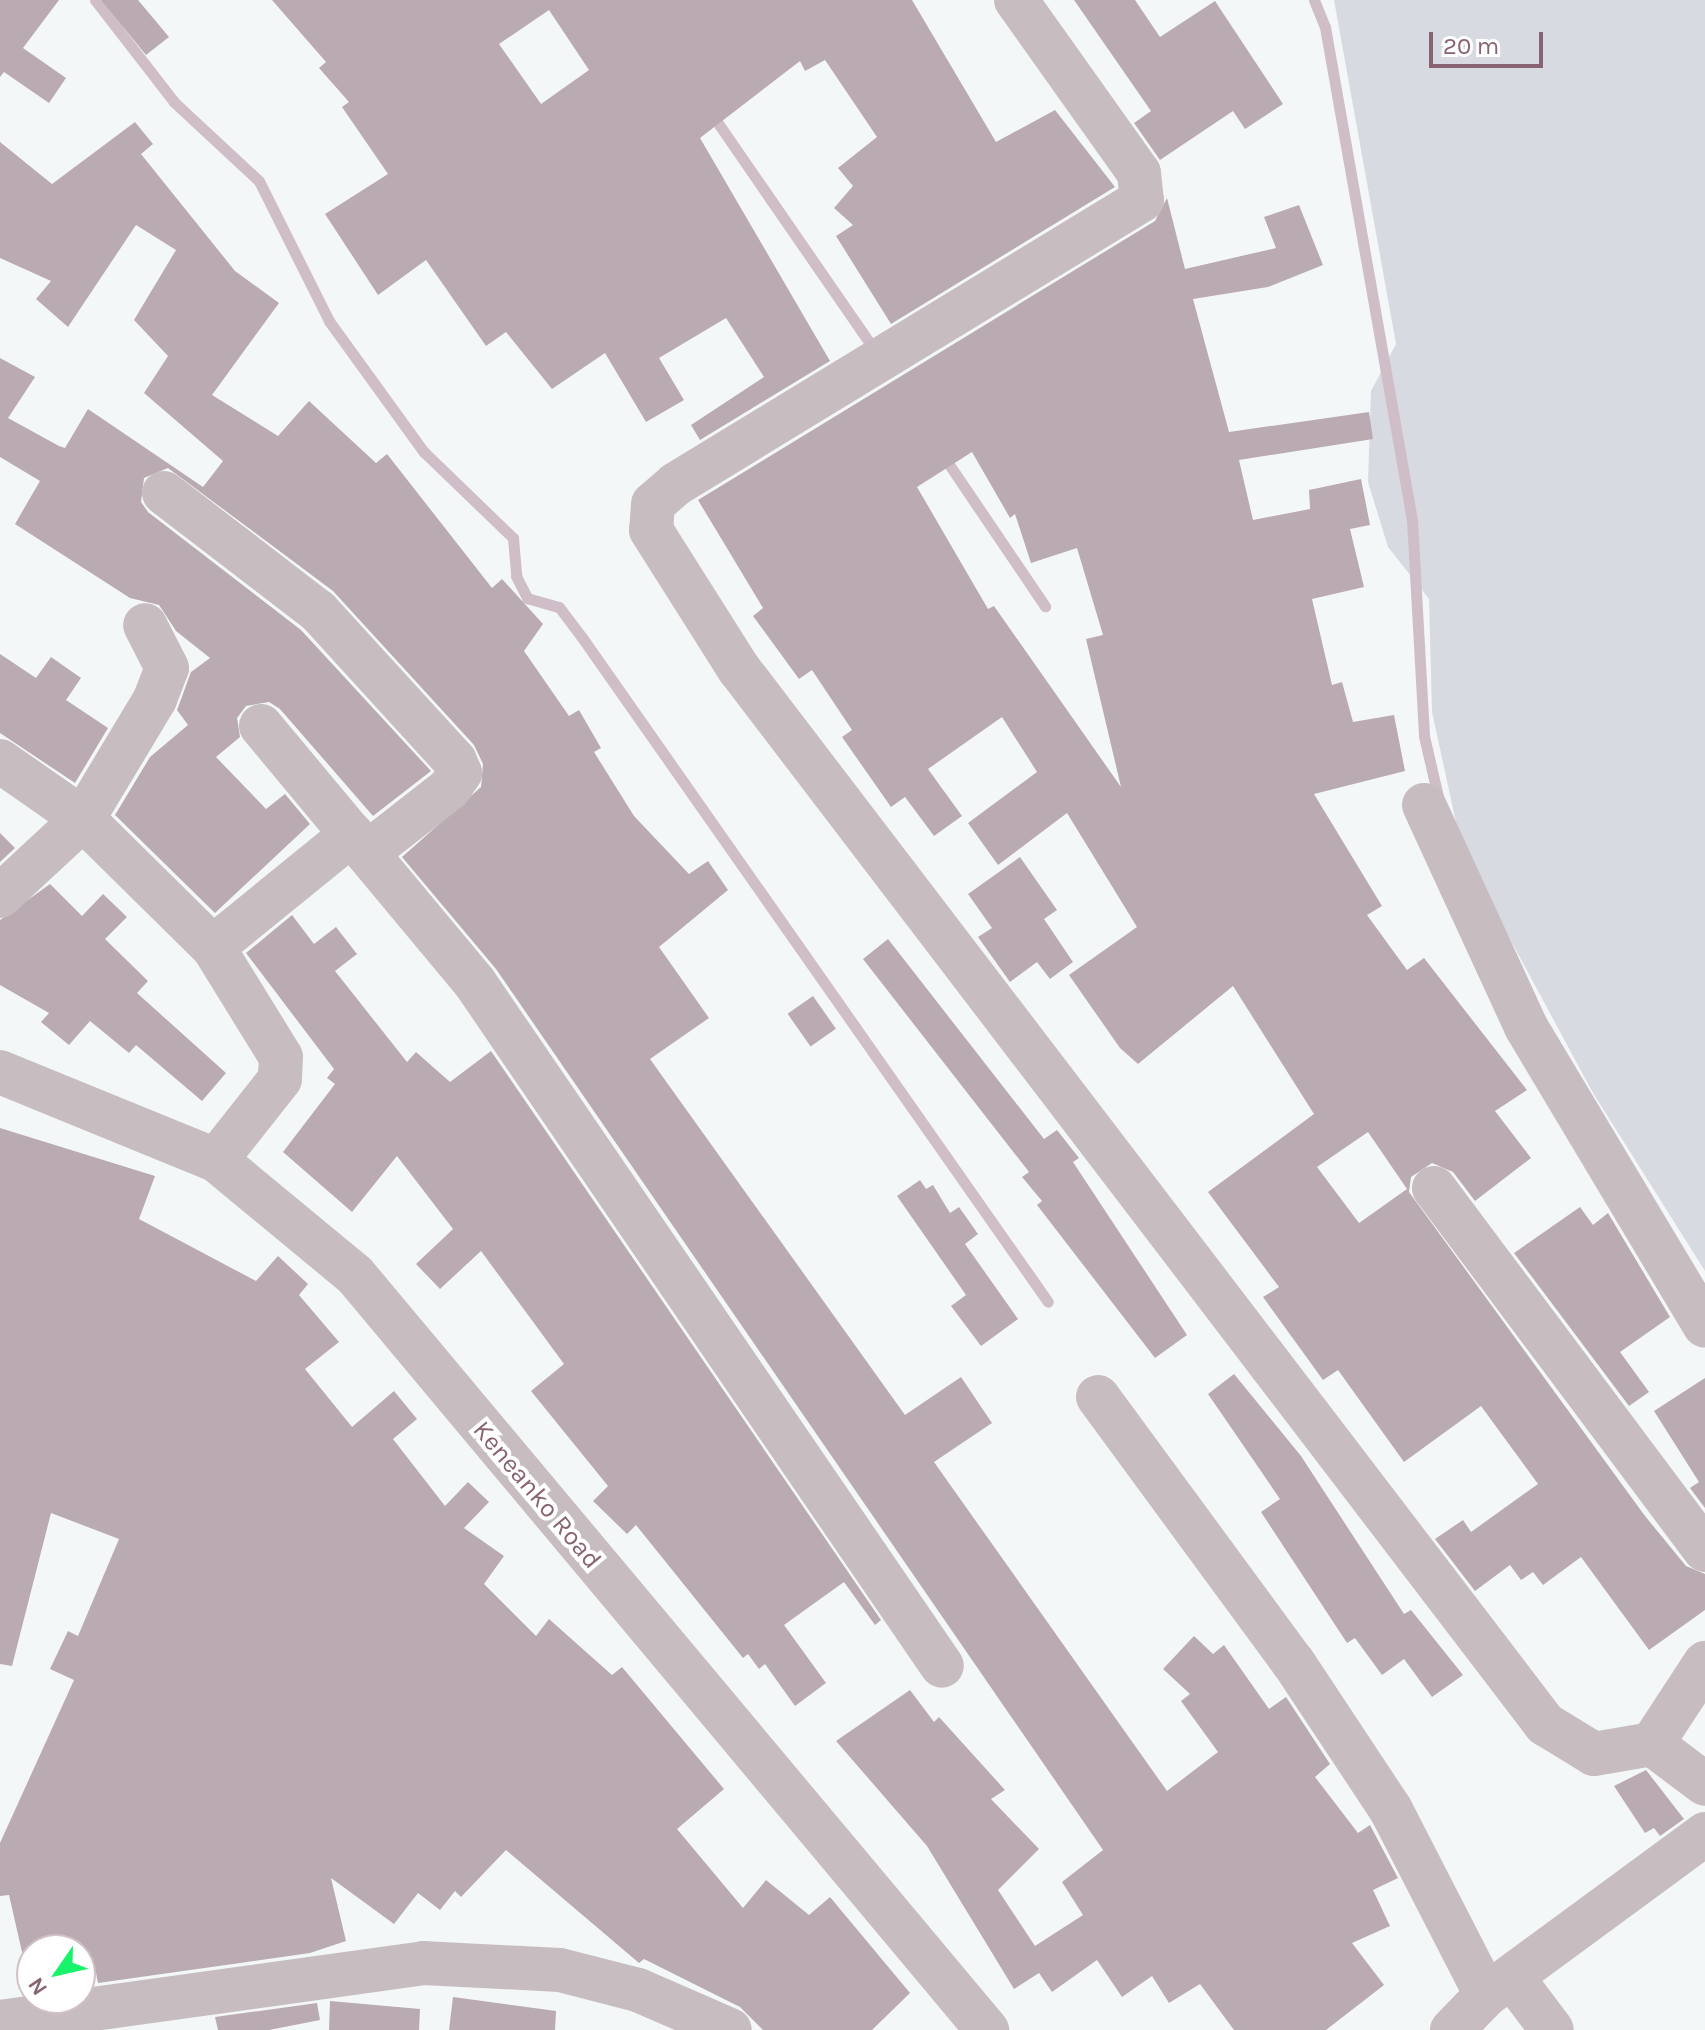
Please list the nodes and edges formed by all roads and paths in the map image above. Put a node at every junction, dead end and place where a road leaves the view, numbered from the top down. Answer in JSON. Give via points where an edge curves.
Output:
{"nodes":[{"id":1,"x":1016,"y":0,"type":"edge"},
{"id":2,"x":164,"y":493,"type":"dead end"},
{"id":3,"x":145,"y":625,"type":"dead end"},
{"id":4,"x":261,"y":726,"type":"dead end"},
{"id":5,"x":0,"y":761,"type":"edge"},
{"id":6,"x":1424,"y":805,"type":"dead end"},
{"id":7,"x":83,"y":819,"type":"junction"},
{"id":8,"x":360,"y":843,"type":"junction"},
{"id":9,"x":0,"y":896,"type":"edge"},
{"id":10,"x":213,"y":947,"type":"junction"},
{"id":11,"x":0,"y":1072,"type":"edge"},
{"id":12,"x":216,"y":1160,"type":"junction"},
{"id":13,"x":1434,"y":1188,"type":"dead end"},
{"id":14,"x":1705,"y":1326,"type":"edge"},
{"id":15,"x":1098,"y":1397,"type":"dead end"},
{"id":16,"x":1705,"y":1550,"type":"edge"},
{"id":17,"x":1705,"y":1663,"type":"edge"},
{"id":18,"x":942,"y":1666,"type":"dead end"},
{"id":19,"x":1652,"y":1744,"type":"junction"},
{"id":20,"x":1705,"y":1784,"type":"edge"},
{"id":21,"x":1705,"y":1834,"type":"edge"},
{"id":22,"x":1499,"y":1986,"type":"junction"},
{"id":23,"x":0,"y":2022,"type":"edge"},
{"id":24,"x":966,"y":2022,"type":"edge"},
{"id":25,"x":730,"y":2030,"type":"edge"},
{"id":26,"x":1452,"y":2030,"type":"edge"},
{"id":27,"x":1552,"y":2030,"type":"edge"}],
"edges":[{"from":1,"to":19,"type":"street","via":[[1139,173],[1142,200],[676,484],[653,504],[651,530],[739,669],[1513,1686],[1545,1724],[1594,1754]]},
{"from":2,"to":8,"type":"street","via":[[318,611],[455,761],[460,773],[450,788]]},
{"from":3,"to":7,"type":"street","via":[[167,668]]},
{"from":4,"to":8,"type":"street"},
{"from":5,"to":7,"type":"street"},
{"from":6,"to":14,"type":"street","via":[[1526,1027]]},
{"from":7,"to":9,"type":"street"},
{"from":7,"to":10,"type":"street"},
{"from":8,"to":10,"type":"street"},
{"from":8,"to":18,"type":"street","via":[[475,983]]},
{"from":10,"to":12,"type":"street","via":[[281,1057],[280,1079]]},
{"from":11,"to":12,"type":"street","name":"Keneanko Road"},
{"from":12,"to":24,"type":"street","name":"Keneanko Road","via":[[355,1275]]},
{"from":13,"to":16,"type":"street"},
{"from":15,"to":22,"type":"street","via":[[1293,1662]]},
{"from":17,"to":19,"type":"street"},
{"from":19,"to":20,"type":"street"},
{"from":21,"to":22,"type":"street"},
{"from":22,"to":26,"type":"street"},
{"from":22,"to":27,"type":"street"},
{"from":23,"to":25,"type":"street","via":[[423,1963],[560,1970],[638,1990]]}]}
